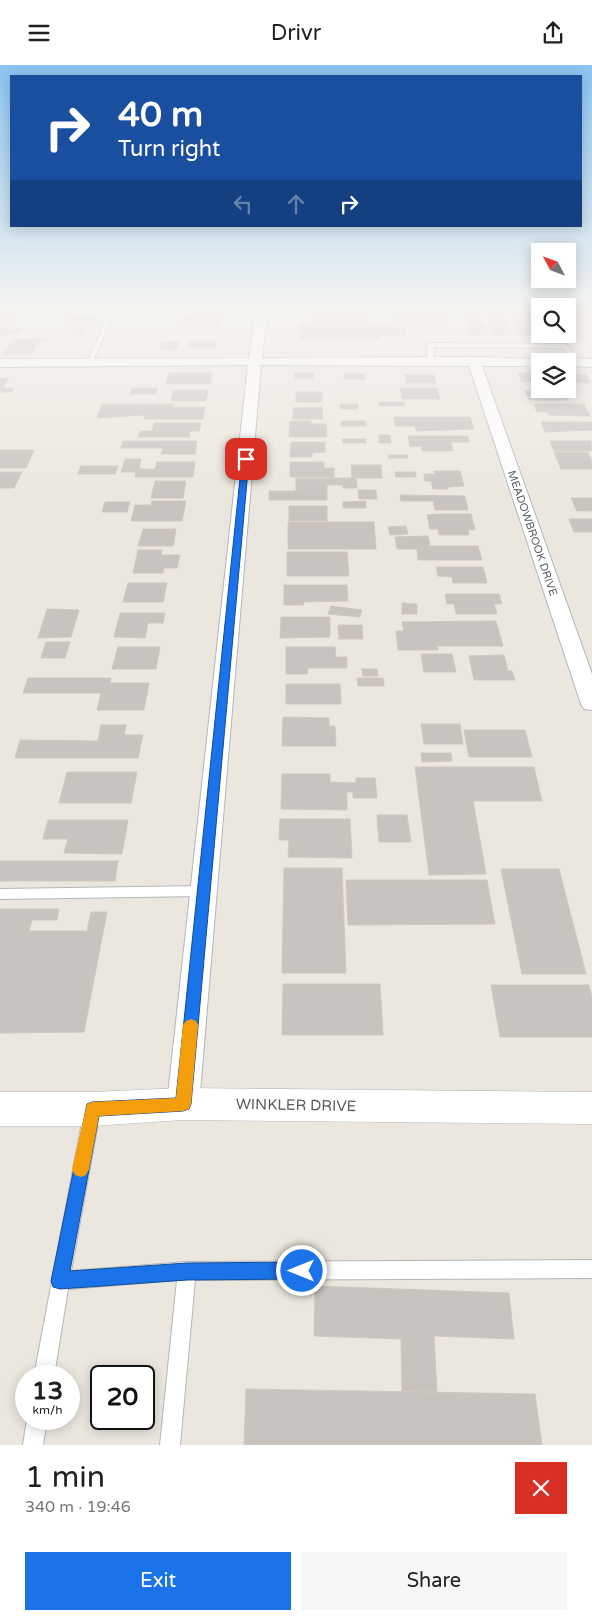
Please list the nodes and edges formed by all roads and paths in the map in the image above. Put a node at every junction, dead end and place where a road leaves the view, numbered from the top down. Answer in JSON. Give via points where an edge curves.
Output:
{"nodes":[{"id":1,"x":254,"y":372,"type":"edge"},
{"id":2,"x":478,"y":372,"type":"edge"},
{"id":3,"x":592,"y":704,"type":"edge"},
{"id":4,"x":204,"y":891,"type":"junction"},
{"id":5,"x":0,"y":894,"type":"edge"},
{"id":6,"x":183,"y":1104,"type":"junction"},
{"id":7,"x":592,"y":1108,"type":"edge"},
{"id":8,"x":0,"y":1109,"type":"edge"},
{"id":9,"x":92,"y":1109,"type":"junction"},
{"id":10,"x":187,"y":1271,"type":"junction"},
{"id":11,"x":591,"y":1273,"type":"edge"},
{"id":12,"x":60,"y":1281,"type":"junction"},
{"id":13,"x":46,"y":1365,"type":"edge"},
{"id":14,"x":35,"y":1430,"type":"edge"},
{"id":15,"x":33,"y":1445,"type":"edge"},
{"id":16,"x":170,"y":1445,"type":"edge"}],
"edges":[{"from":1,"to":4,"type":"street"},
{"from":2,"to":3,"type":"street","name":"MEADOWBROOK DRIVE"},
{"from":4,"to":5,"type":"lane"},
{"from":4,"to":6,"type":"street"},
{"from":6,"to":7,"type":"street","name":"WINKLER DRIVE"},
{"from":6,"to":9,"type":"street","name":"WINKLER DRIVE"},
{"from":8,"to":9,"type":"street","name":"WINKLER DRIVE"},
{"from":9,"to":12,"type":"lane"},
{"from":10,"to":11,"type":"lane"},
{"from":10,"to":12,"type":"lane"},
{"from":10,"to":16,"type":"lane"},
{"from":12,"to":13,"type":"lane"},
{"from":14,"to":15,"type":"lane"}]}
